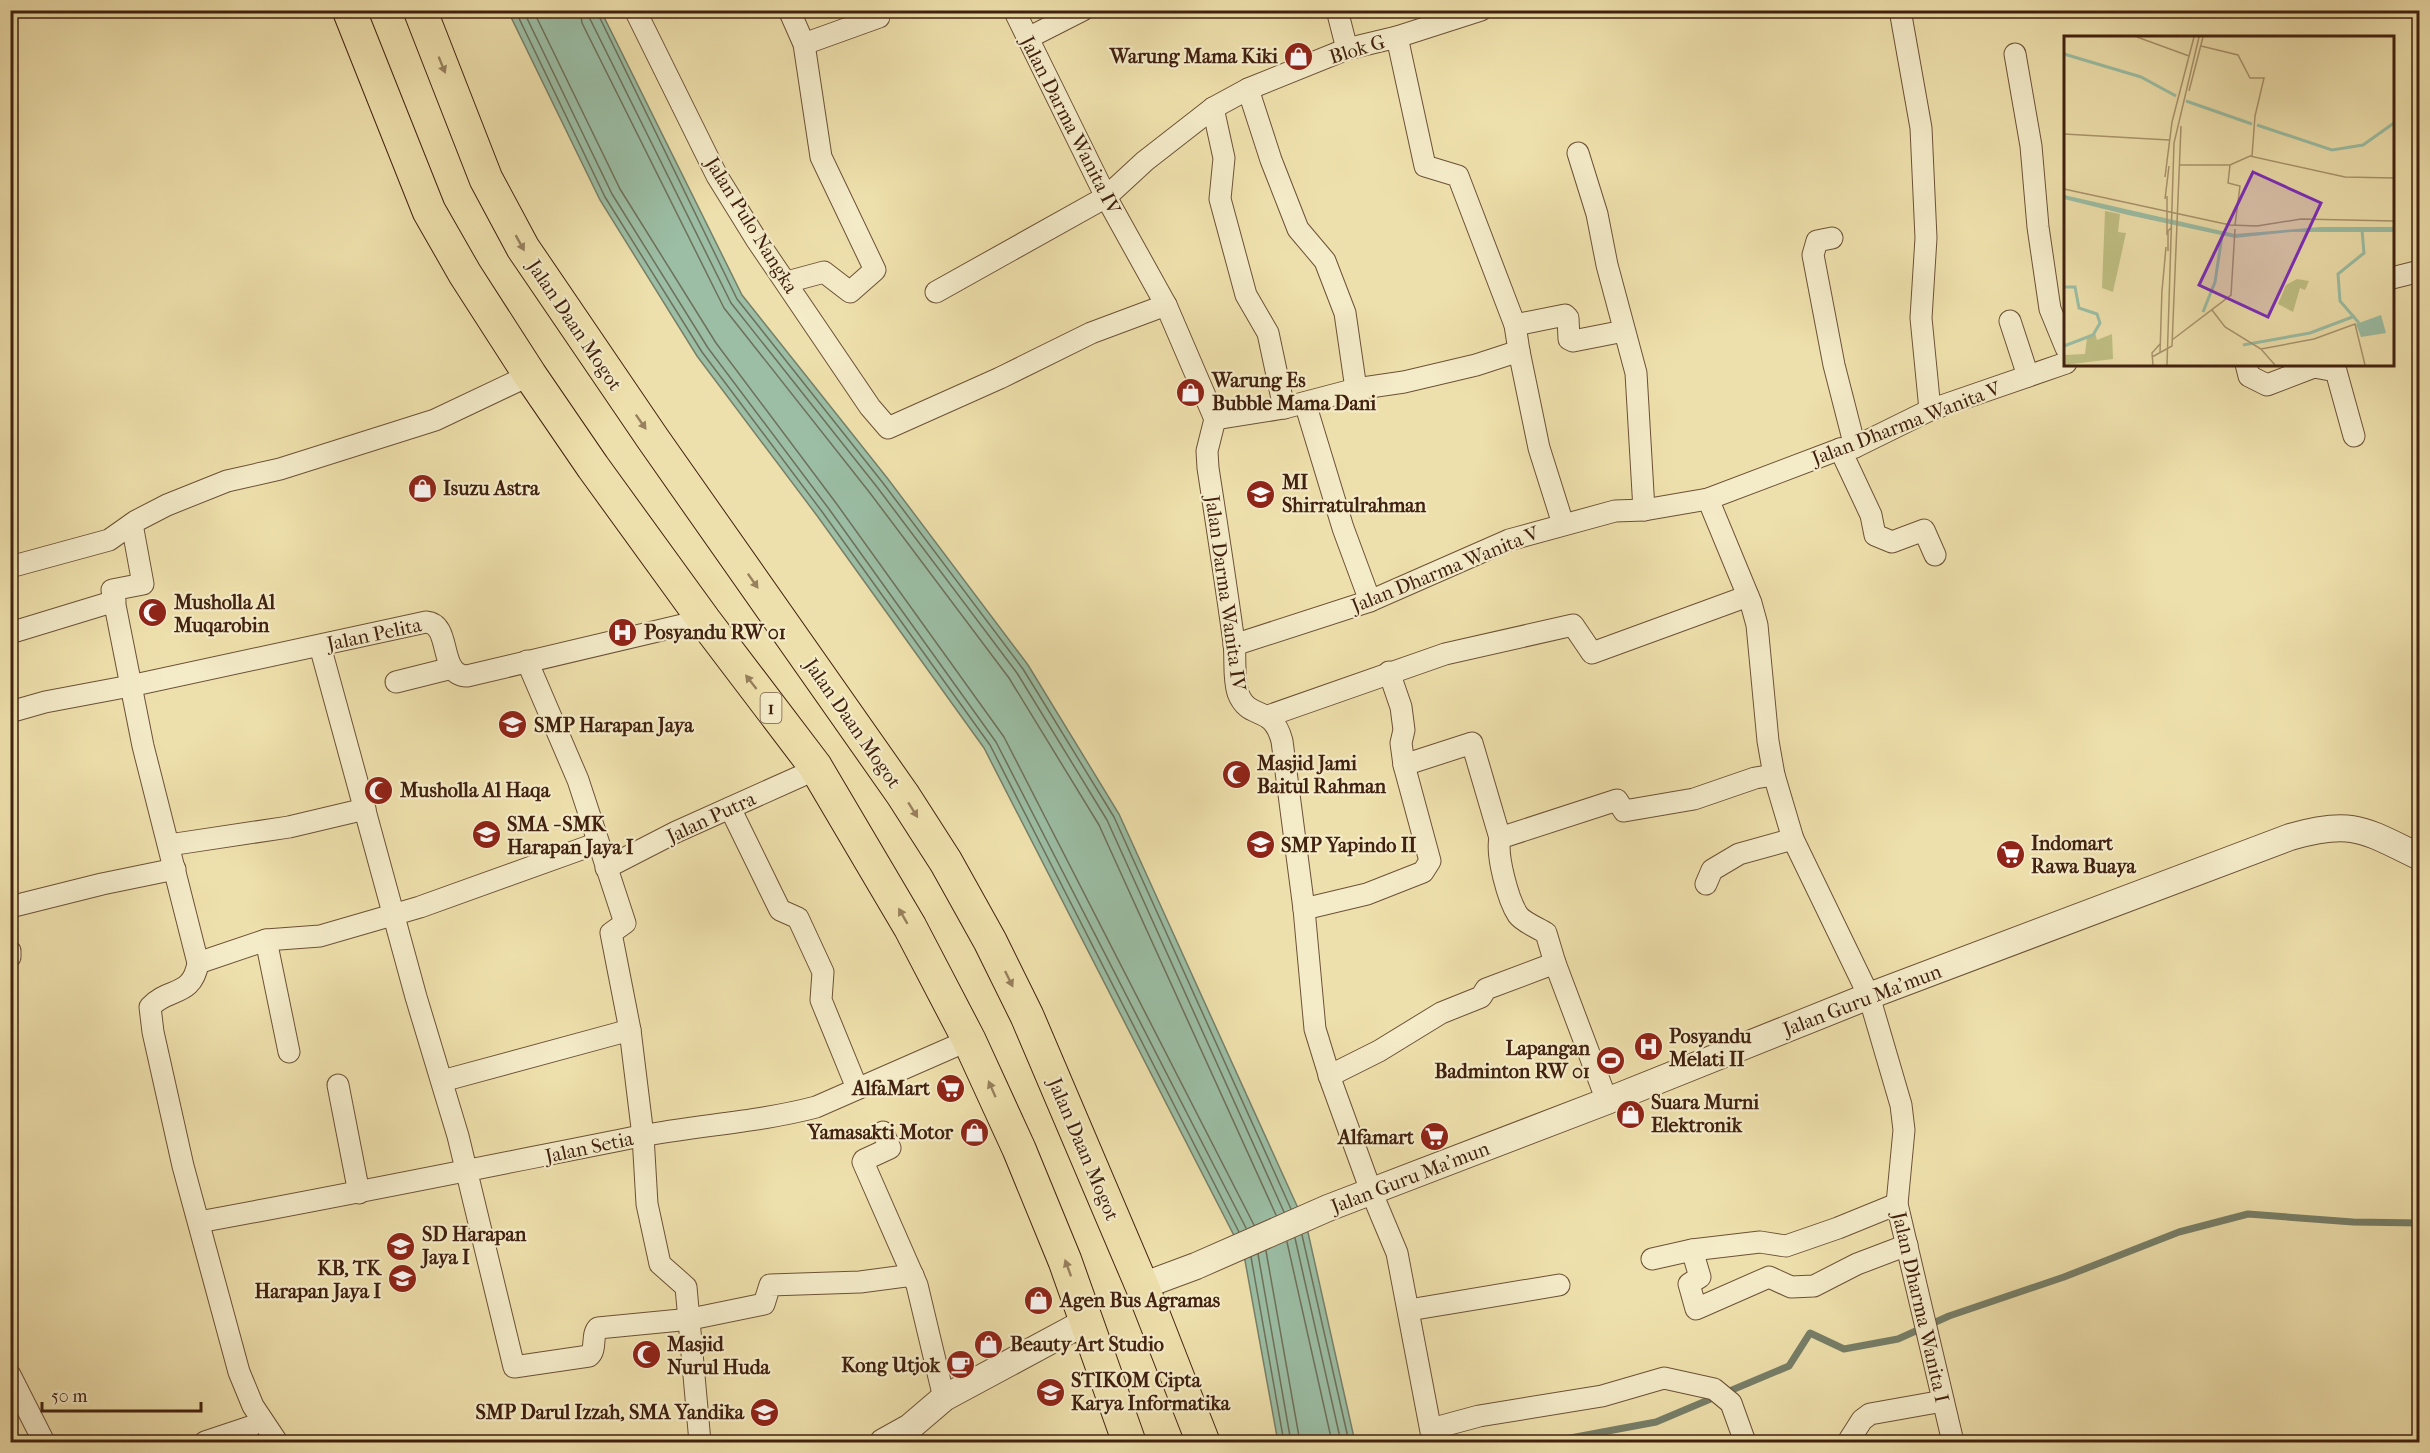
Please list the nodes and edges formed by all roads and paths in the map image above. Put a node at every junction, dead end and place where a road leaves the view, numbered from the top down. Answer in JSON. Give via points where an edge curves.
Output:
{"nodes":[{"id":1,"x":349,"y":10,"type":"edge"},
{"id":2,"x":420,"y":10,"type":"edge"},
{"id":3,"x":635,"y":10,"type":"edge"},
{"id":4,"x":789,"y":10,"type":"edge"},
{"id":5,"x":1014,"y":10,"type":"edge"},
{"id":6,"x":1083,"y":10,"type":"edge"},
{"id":7,"x":1337,"y":10,"type":"edge"},
{"id":8,"x":1481,"y":10,"type":"edge"},
{"id":9,"x":1900,"y":10,"type":"edge"},
{"id":10,"x":879,"y":18,"type":"dead end"},
{"id":11,"x":1397,"y":36,"type":"junction"},
{"id":12,"x":1028,"y":38,"type":"junction"},
{"id":13,"x":804,"y":44,"type":"junction"},
{"id":14,"x":1347,"y":49,"type":"junction"},
{"id":15,"x":2014,"y":54,"type":"dead end"},
{"id":16,"x":1248,"y":89,"type":"junction"},
{"id":17,"x":1213,"y":108,"type":"junction"},
{"id":18,"x":1578,"y":153,"type":"dead end"},
{"id":19,"x":1106,"y":197,"type":"junction"},
{"id":20,"x":1832,"y":238,"type":"dead end"},
{"id":21,"x":2420,"y":271,"type":"edge"},
{"id":22,"x":2394,"y":278,"type":"edge"},
{"id":23,"x":787,"y":282,"type":"junction"},
{"id":24,"x":936,"y":292,"type":"dead end"},
{"id":25,"x":1166,"y":305,"type":"junction"},
{"id":26,"x":2010,"y":321,"type":"dead end"},
{"id":27,"x":1515,"y":324,"type":"junction"},
{"id":28,"x":1624,"y":332,"type":"junction"},
{"id":29,"x":2064,"y":343,"type":"edge"},
{"id":30,"x":1519,"y":351,"type":"junction"},
{"id":31,"x":2064,"y":364,"type":"edge"},
{"id":32,"x":2246,"y":366,"type":"edge"},
{"id":33,"x":530,"y":375,"type":"junction"},
{"id":34,"x":2028,"y":376,"type":"junction"},
{"id":35,"x":1356,"y":389,"type":"junction"},
{"id":36,"x":1305,"y":403,"type":"junction"},
{"id":37,"x":1284,"y":408,"type":"junction"},
{"id":38,"x":1930,"y":410,"type":"junction"},
{"id":39,"x":1215,"y":418,"type":"junction"},
{"id":40,"x":2354,"y":436,"type":"dead end"},
{"id":41,"x":1848,"y":448,"type":"junction"},
{"id":42,"x":1708,"y":499,"type":"junction"},
{"id":43,"x":1644,"y":510,"type":"junction"},
{"id":44,"x":132,"y":524,"type":"junction"},
{"id":45,"x":1563,"y":524,"type":"junction"},
{"id":46,"x":1935,"y":555,"type":"dead end"},
{"id":47,"x":10,"y":567,"type":"edge"},
{"id":48,"x":1748,"y":596,"type":"junction"},
{"id":49,"x":115,"y":601,"type":"junction"},
{"id":50,"x":1370,"y":601,"type":"junction"},
{"id":51,"x":704,"y":620,"type":"junction"},
{"id":52,"x":10,"y":633,"type":"edge"},
{"id":53,"x":1234,"y":645,"type":"junction"},
{"id":54,"x":320,"y":646,"type":"junction"},
{"id":55,"x":527,"y":661,"type":"junction"},
{"id":56,"x":452,"y":668,"type":"junction"},
{"id":57,"x":1389,"y":672,"type":"junction"},
{"id":58,"x":396,"y":682,"type":"dead end"},
{"id":59,"x":130,"y":686,"type":"junction"},
{"id":60,"x":10,"y":712,"type":"edge"},
{"id":61,"x":1268,"y":716,"type":"junction"},
{"id":62,"x":1404,"y":765,"type":"junction"},
{"id":63,"x":815,"y":766,"type":"junction"},
{"id":64,"x":1774,"y":775,"type":"junction"},
{"id":65,"x":730,"y":808,"type":"junction"},
{"id":66,"x":365,"y":809,"type":"junction"},
{"id":67,"x":1500,"y":838,"type":"junction"},
{"id":68,"x":1793,"y":839,"type":"junction"},
{"id":69,"x":598,"y":843,"type":"junction"},
{"id":70,"x":169,"y":845,"type":"junction"},
{"id":71,"x":2420,"y":857,"type":"edge"},
{"id":72,"x":606,"y":868,"type":"junction"},
{"id":73,"x":175,"y":869,"type":"junction"},
{"id":74,"x":1706,"y":884,"type":"dead end"},
{"id":75,"x":10,"y":907,"type":"edge"},
{"id":76,"x":1304,"y":909,"type":"junction"},
{"id":77,"x":394,"y":914,"type":"junction"},
{"id":78,"x":266,"y":940,"type":"junction"},
{"id":79,"x":10,"y":951,"type":"edge"},
{"id":80,"x":10,"y":957,"type":"edge"},
{"id":81,"x":198,"y":963,"type":"junction"},
{"id":82,"x":1556,"y":963,"type":"junction"},
{"id":83,"x":1869,"y":996,"type":"junction"},
{"id":84,"x":630,"y":1030,"type":"junction"},
{"id":85,"x":969,"y":1040,"type":"junction"},
{"id":86,"x":289,"y":1052,"type":"dead end"},
{"id":87,"x":1329,"y":1076,"type":"junction"},
{"id":88,"x":441,"y":1081,"type":"junction"},
{"id":89,"x":338,"y":1085,"type":"dead end"},
{"id":90,"x":857,"y":1088,"type":"junction"},
{"id":91,"x":1607,"y":1101,"type":"junction"},
{"id":92,"x":883,"y":1132,"type":"dead end"},
{"id":93,"x":644,"y":1136,"type":"junction"},
{"id":94,"x":466,"y":1172,"type":"junction"},
{"id":95,"x":1371,"y":1191,"type":"junction"},
{"id":96,"x":359,"y":1193,"type":"junction"},
{"id":97,"x":1897,"y":1204,"type":"junction"},
{"id":98,"x":199,"y":1222,"type":"junction"},
{"id":99,"x":1907,"y":1245,"type":"junction"},
{"id":100,"x":1692,"y":1250,"type":"junction"},
{"id":101,"x":1652,"y":1259,"type":"dead end"},
{"id":102,"x":913,"y":1275,"type":"junction"},
{"id":103,"x":1559,"y":1285,"type":"dead end"},
{"id":104,"x":1142,"y":1286,"type":"junction"},
{"id":105,"x":1409,"y":1310,"type":"junction"},
{"id":106,"x":691,"y":1319,"type":"junction"},
{"id":107,"x":1087,"y":1321,"type":"junction"},
{"id":108,"x":10,"y":1376,"type":"edge"},
{"id":109,"x":944,"y":1398,"type":"junction"},
{"id":110,"x":1942,"y":1401,"type":"junction"},
{"id":111,"x":250,"y":1427,"type":"dead end"},
{"id":112,"x":1432,"y":1436,"type":"edge"},
{"id":113,"x":44,"y":1443,"type":"edge"},
{"id":114,"x":205,"y":1443,"type":"edge"},
{"id":115,"x":277,"y":1443,"type":"edge"},
{"id":116,"x":700,"y":1443,"type":"edge"},
{"id":117,"x":884,"y":1443,"type":"edge"},
{"id":118,"x":1129,"y":1443,"type":"edge"},
{"id":119,"x":1203,"y":1443,"type":"edge"},
{"id":120,"x":1745,"y":1443,"type":"edge"},
{"id":121,"x":1848,"y":1443,"type":"edge"},
{"id":122,"x":1953,"y":1443,"type":"edge"}],
"edges":[{"from":1,"to":33,"type":"highway","number":"1","via":[[429,211]]},
{"from":2,"to":104,"type":"highway","name":"Jalan Daan Mogot","one_way":true,"via":[[486,178],[523,248],[855,724],[946,862],[1027,1016]]},
{"from":3,"to":23,"type":"street","name":"Jalan Pulo Nangka","via":[[717,176]]},
{"from":4,"to":13,"type":"street"},
{"from":5,"to":12,"type":"street","name":"Jalan Darma Wanita IV"},
{"from":6,"to":12,"type":"street"},
{"from":7,"to":14,"type":"street"},
{"from":8,"to":11,"type":"street"},
{"from":9,"to":38,"type":"street","via":[[1921,128],[1926,238],[1921,318]]},
{"from":10,"to":13,"type":"street"},
{"from":11,"to":14,"type":"street","name":"Blok G"},
{"from":11,"to":27,"type":"street","name":"Blok G","via":[[1425,166],[1458,176]]},
{"from":12,"to":19,"type":"street","name":"Jalan Darma Wanita IV"},
{"from":13,"to":23,"type":"street","via":[[821,157],[875,270],[850,292],[824,272]]},
{"from":14,"to":16,"type":"street","name":"Blok G"},
{"from":15,"to":29,"type":"street","via":[[2031,146],[2050,309]]},
{"from":16,"to":17,"type":"street","name":"Blok G"},
{"from":16,"to":35,"type":"street","via":[[1298,229],[1325,261],[1345,314]]},
{"from":17,"to":19,"type":"street","name":"Blok G"},
{"from":17,"to":37,"type":"street","via":[[1224,158],[1220,199],[1246,295],[1269,333]]},
{"from":18,"to":28,"type":"street","via":[[1597,214]]},
{"from":19,"to":24,"type":"street","name":"Blok G"},
{"from":19,"to":25,"type":"street","name":"Jalan Darma Wanita IV"},
{"from":20,"to":41,"type":"street","via":[[1817,241],[1813,255]]},
{"from":21,"to":22,"type":"street"},
{"from":23,"to":25,"type":"street","name":"Jalan Pulo Nangka","via":[[888,428],[1091,333]]},
{"from":25,"to":39,"type":"street","name":"Jalan Darma Wanita IV"},
{"from":26,"to":34,"type":"street"},
{"from":27,"to":28,"type":"street","via":[[1565,315],[1569,339],[1573,341]]},
{"from":27,"to":30,"type":"street"},
{"from":28,"to":43,"type":"street","via":[[1636,373]]},
{"from":30,"to":35,"type":"street","via":[[1408,381]]},
{"from":30,"to":45,"type":"street","via":[[1539,448]]},
{"from":31,"to":34,"type":"street","name":"Jalan Dharma Wanita V"},
{"from":32,"to":40,"type":"street","via":[[2249,376],[2267,385],[2314,367],[2336,371]]},
{"from":33,"to":44,"type":"street","via":[[435,420],[280,469],[227,481]]},
{"from":33,"to":51,"type":"highway","number":"1"},
{"from":34,"to":38,"type":"street","name":"Jalan Dharma Wanita V"},
{"from":35,"to":36,"type":"street"},
{"from":36,"to":37,"type":"street"},
{"from":36,"to":50,"type":"street"},
{"from":37,"to":39,"type":"street"},
{"from":38,"to":41,"type":"street","name":"Jalan Dharma Wanita V"},
{"from":39,"to":53,"type":"street","name":"Jalan Darma Wanita IV","via":[[1207,451],[1208,468]]},
{"from":41,"to":42,"type":"street","name":"Jalan Dharma Wanita V"},
{"from":41,"to":46,"type":"street","via":[[1875,535],[1892,542],[1924,530]]},
{"from":42,"to":43,"type":"street","name":"Jalan Dharma Wanita V"},
{"from":42,"to":48,"type":"street","name":"Jalan Dharma Wanita I"},
{"from":43,"to":45,"type":"street","name":"Jalan Dharma Wanita V","via":[[1615,511]]},
{"from":44,"to":47,"type":"street","via":[[109,540]]},
{"from":44,"to":49,"type":"street","via":[[143,584],[112,590]]},
{"from":45,"to":50,"type":"street","name":"Jalan Dharma Wanita V","via":[[1509,540]]},
{"from":48,"to":57,"type":"street","via":[[1592,653],[1573,625],[1445,654]]},
{"from":48,"to":64,"type":"street","name":"Jalan Dharma Wanita I","via":[[1757,625]]},
{"from":49,"to":52,"type":"street"},
{"from":49,"to":59,"type":"street"},
{"from":50,"to":53,"type":"street","name":"Jalan Dharma Wanita V"},
{"from":51,"to":55,"type":"street"},
{"from":63,"to":51,"type":"highway","number":"1","one_way":true},
{"from":53,"to":61,"type":"street","name":"Jalan Darma Wanita IV","via":[[1237,690],[1244,704]]},
{"from":54,"to":56,"type":"street","name":"Jalan Pelita","via":[[430,622],[440,632]]},
{"from":54,"to":59,"type":"street","name":"Jalan Pelita"},
{"from":54,"to":66,"type":"street"},
{"from":55,"to":56,"type":"street","via":[[467,676],[460,676]]},
{"from":55,"to":69,"type":"street","via":[[578,780]]},
{"from":56,"to":58,"type":"street"},
{"from":57,"to":61,"type":"street"},
{"from":57,"to":62,"type":"street","via":[[1401,707]]},
{"from":59,"to":60,"type":"street","name":"Jalan Pelita"},
{"from":59,"to":70,"type":"street"},
{"from":61,"to":76,"type":"street","via":[[1278,725],[1282,741]]},
{"from":62,"to":67,"type":"street","via":[[1472,743]]},
{"from":62,"to":76,"type":"street","via":[[1425,836],[1428,865],[1423,872],[1367,894]]},
{"from":63,"to":65,"type":"street","name":"Jalan Putra"},
{"from":85,"to":63,"type":"highway","number":"1","one_way":true,"via":[[910,927]]},
{"from":64,"to":67,"type":"street","via":[[1694,799],[1623,811],[1617,800]]},
{"from":64,"to":68,"type":"street","name":"Jalan Dharma Wanita I"},
{"from":65,"to":72,"type":"street","name":"Jalan Putra"},
{"from":65,"to":90,"type":"street","via":[[780,910],[798,918],[823,972],[821,1000]]},
{"from":66,"to":70,"type":"street","via":[[289,827]]},
{"from":66,"to":77,"type":"street"},
{"from":67,"to":82,"type":"street","via":[[1498,847],[1511,900],[1519,917],[1546,933]]},
{"from":68,"to":74,"type":"street","via":[[1739,854],[1712,870]]},
{"from":68,"to":83,"type":"street","name":"Jalan Dharma Wanita I"},
{"from":69,"to":72,"type":"street"},
{"from":69,"to":77,"type":"street"},
{"from":70,"to":73,"type":"street"},
{"from":71,"to":83,"type":"street","name":"Jalan Guru Ma'mun","via":[[2359,829],[2334,827],[2307,832]]},
{"from":72,"to":84,"type":"street","via":[[625,923],[611,933]]},
{"from":73,"to":75,"type":"street"},
{"from":73,"to":81,"type":"street"},
{"from":76,"to":87,"type":"street","via":[[1315,1029]]},
{"from":77,"to":78,"type":"street","via":[[320,936]]},
{"from":77,"to":88,"type":"street"},
{"from":78,"to":81,"type":"street"},
{"from":78,"to":86,"type":"street"},
{"from":79,"to":80,"type":"street"},
{"from":81,"to":98,"type":"street","via":[[190,984],[150,1007],[183,1166]]},
{"from":82,"to":87,"type":"street","via":[[1486,989],[1480,997],[1441,1013]]},
{"from":82,"to":91,"type":"street"},
{"from":83,"to":91,"type":"street","name":"Jalan Guru Ma'mun"},
{"from":83,"to":97,"type":"street","name":"Jalan Dharma Wanita I","via":[[1904,1118]]},
{"from":84,"to":88,"type":"street"},
{"from":84,"to":93,"type":"street"},
{"from":85,"to":90,"type":"street","name":"Jalan Setia"},
{"from":107,"to":85,"type":"highway","number":"1","one_way":true,"via":[[1019,1149]]},
{"from":87,"to":95,"type":"street"},
{"from":88,"to":94,"type":"street"},
{"from":89,"to":96,"type":"street"},
{"from":90,"to":93,"type":"street","name":"Jalan Setia","via":[[816,1107],[791,1113]]},
{"from":91,"to":95,"type":"street","name":"Jalan Guru Ma'mun"},
{"from":92,"to":102,"type":"street","via":[[890,1148],[863,1162]]},
{"from":93,"to":94,"type":"street","name":"Jalan Setia"},
{"from":93,"to":106,"type":"street","via":[[647,1204],[660,1264],[686,1287]]},
{"from":94,"to":96,"type":"street","name":"Jalan Setia"},
{"from":94,"to":106,"type":"street","via":[[514,1367],[589,1356],[598,1328]]},
{"from":95,"to":104,"type":"street","name":"Jalan Guru Ma'mun"},
{"from":95,"to":105,"type":"street","via":[[1394,1242]]},
{"from":96,"to":98,"type":"street","name":"Jalan Setia"},
{"from":97,"to":99,"type":"street","name":"Jalan Dharma Wanita I"},
{"from":97,"to":100,"type":"street","via":[[1786,1246],[1760,1242]]},
{"from":98,"to":115,"type":"street","via":[[238,1372],[253,1406]]},
{"from":99,"to":100,"type":"street","via":[[1814,1286],[1791,1287],[1769,1277],[1696,1309],[1689,1284],[1700,1277]]},
{"from":99,"to":110,"type":"street","name":"Jalan Dharma Wanita I"},
{"from":100,"to":101,"type":"street"},
{"from":102,"to":106,"type":"street","via":[[860,1282],[770,1285],[764,1304]]},
{"from":102,"to":109,"type":"street"},
{"from":103,"to":105,"type":"street"},
{"from":104,"to":119,"type":"highway","name":"Jalan Daan Mogot"},
{"from":105,"to":112,"type":"street"},
{"from":106,"to":116,"type":"street"},
{"from":107,"to":109,"type":"street"},
{"from":107,"to":118,"type":"highway","number":"1"},
{"from":108,"to":113,"type":"street"},
{"from":109,"to":117,"type":"street"},
{"from":110,"to":121,"type":"street","via":[[1870,1414]]},
{"from":110,"to":122,"type":"street","name":"Jalan Dharma Wanita I"},
{"from":111,"to":114,"type":"street"},
{"from":112,"to":120,"type":"street","via":[[1479,1416],[1602,1396],[1664,1378],[1714,1389],[1731,1403]]}]}
